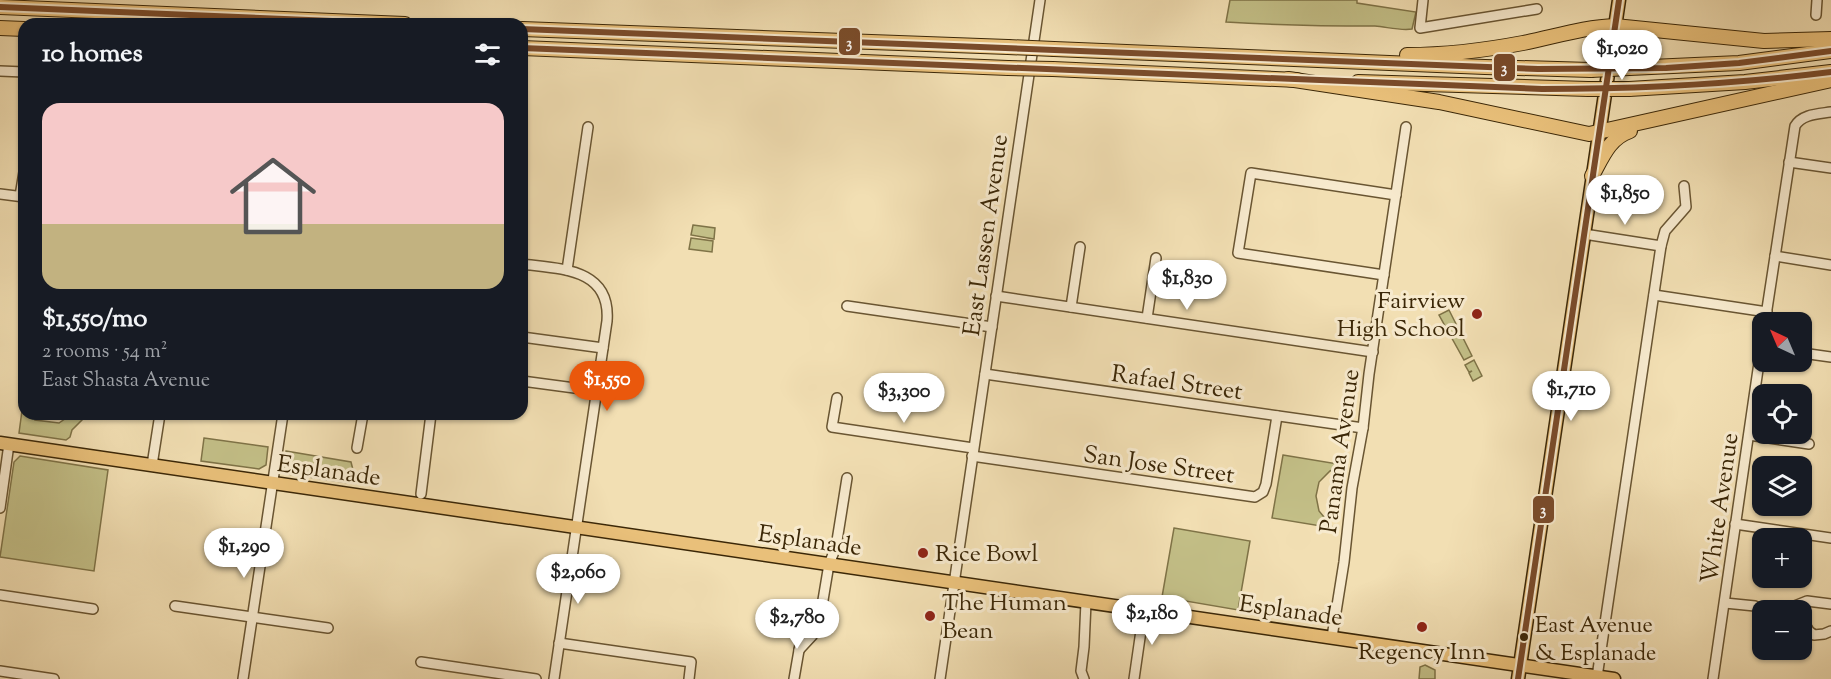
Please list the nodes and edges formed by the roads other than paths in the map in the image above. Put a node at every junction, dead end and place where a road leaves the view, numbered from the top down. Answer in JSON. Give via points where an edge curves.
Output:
{"nodes":[{"id":1,"x":1040,"y":0,"type":"edge"},
{"id":2,"x":1423,"y":0,"type":"edge"},
{"id":3,"x":1619,"y":0,"type":"edge"},
{"id":4,"x":1817,"y":0,"type":"edge"},
{"id":5,"x":0,"y":7,"type":"edge"},
{"id":6,"x":1537,"y":9,"type":"dead end"},
{"id":7,"x":1816,"y":15,"type":"dead end"},
{"id":8,"x":262,"y":18,"type":"edge"},
{"id":9,"x":1615,"y":26,"type":"junction"},
{"id":10,"x":0,"y":28,"type":"edge"},
{"id":11,"x":18,"y":29,"type":"edge"},
{"id":12,"x":528,"y":29,"type":"edge"},
{"id":13,"x":1831,"y":39,"type":"edge"},
{"id":14,"x":528,"y":48,"type":"edge"},
{"id":15,"x":1831,"y":51,"type":"edge"},
{"id":16,"x":1325,"y":60,"type":"junction"},
{"id":17,"x":0,"y":71,"type":"edge"},
{"id":18,"x":18,"y":72,"type":"edge"},
{"id":19,"x":1831,"y":72,"type":"edge"},
{"id":20,"x":1288,"y":79,"type":"junction"},
{"id":21,"x":1831,"y":80,"type":"edge"},
{"id":22,"x":1695,"y":111,"type":"junction"},
{"id":23,"x":1831,"y":112,"type":"edge"},
{"id":24,"x":588,"y":127,"type":"dead end"},
{"id":25,"x":1407,"y":127,"type":"dead end"},
{"id":26,"x":1599,"y":132,"type":"junction"},
{"id":27,"x":1789,"y":162,"type":"junction"},
{"id":28,"x":1831,"y":168,"type":"edge"},
{"id":29,"x":1593,"y":176,"type":"junction"},
{"id":30,"x":1684,"y":186,"type":"dead end"},
{"id":31,"x":0,"y":194,"type":"edge"},
{"id":32,"x":1396,"y":195,"type":"junction"},
{"id":33,"x":18,"y":196,"type":"edge"},
{"id":34,"x":1584,"y":234,"type":"junction"},
{"id":35,"x":1661,"y":246,"type":"junction"},
{"id":36,"x":1080,"y":247,"type":"dead end"},
{"id":37,"x":1775,"y":256,"type":"junction"},
{"id":38,"x":1156,"y":258,"type":"dead end"},
{"id":39,"x":528,"y":265,"type":"edge"},
{"id":40,"x":1831,"y":265,"type":"edge"},
{"id":41,"x":567,"y":270,"type":"junction"},
{"id":42,"x":1384,"y":275,"type":"junction"},
{"id":43,"x":1654,"y":295,"type":"junction"},
{"id":44,"x":996,"y":296,"type":"junction"},
{"id":45,"x":847,"y":306,"type":"dead end"},
{"id":46,"x":1071,"y":307,"type":"junction"},
{"id":47,"x":1767,"y":312,"type":"joint"},
{"id":48,"x":1147,"y":318,"type":"junction"},
{"id":49,"x":992,"y":327,"type":"junction"},
{"id":50,"x":528,"y":338,"type":"edge"},
{"id":51,"x":603,"y":348,"type":"junction"},
{"id":52,"x":1373,"y":352,"type":"junction"},
{"id":53,"x":1812,"y":354,"type":"edge"},
{"id":54,"x":1831,"y":357,"type":"edge"},
{"id":55,"x":1758,"y":372,"type":"edge"},
{"id":56,"x":985,"y":374,"type":"junction"},
{"id":57,"x":528,"y":382,"type":"edge"},
{"id":58,"x":597,"y":391,"type":"junction"},
{"id":59,"x":837,"y":398,"type":"dead end"},
{"id":60,"x":1276,"y":416,"type":"junction"},
{"id":61,"x":159,"y":420,"type":"edge"},
{"id":62,"x":282,"y":420,"type":"edge"},
{"id":63,"x":362,"y":420,"type":"edge"},
{"id":64,"x":430,"y":420,"type":"edge"},
{"id":65,"x":1363,"y":428,"type":"junction"},
{"id":66,"x":1749,"y":435,"type":"junction"},
{"id":67,"x":1752,"y":435,"type":"edge"},
{"id":68,"x":4,"y":444,"type":"edge"},
{"id":69,"x":357,"y":448,"type":"dead end"},
{"id":70,"x":973,"y":452,"type":"junction"},
{"id":71,"x":152,"y":465,"type":"junction"},
{"id":72,"x":847,"y":478,"type":"dead end"},
{"id":73,"x":272,"y":483,"type":"junction"},
{"id":74,"x":421,"y":494,"type":"dead end"},
{"id":75,"x":0,"y":508,"type":"edge"},
{"id":76,"x":1735,"y":524,"type":"junction"},
{"id":77,"x":576,"y":527,"type":"junction"},
{"id":78,"x":1831,"y":538,"type":"edge"},
{"id":79,"x":829,"y":564,"type":"junction"},
{"id":80,"x":953,"y":582,"type":"junction"},
{"id":81,"x":0,"y":595,"type":"edge"},
{"id":82,"x":1086,"y":602,"type":"junction"},
{"id":83,"x":1812,"y":602,"type":"edge"},
{"id":84,"x":1725,"y":603,"type":"junction"},
{"id":85,"x":1831,"y":604,"type":"edge"},
{"id":86,"x":176,"y":606,"type":"dead end"},
{"id":87,"x":1752,"y":606,"type":"edge"},
{"id":88,"x":93,"y":609,"type":"dead end"},
{"id":89,"x":1144,"y":610,"type":"junction"},
{"id":90,"x":252,"y":617,"type":"junction"},
{"id":91,"x":328,"y":628,"type":"dead end"},
{"id":92,"x":1831,"y":631,"type":"edge"},
{"id":93,"x":1812,"y":633,"type":"edge"},
{"id":94,"x":1332,"y":638,"type":"junction"},
{"id":95,"x":559,"y":642,"type":"junction"},
{"id":96,"x":421,"y":662,"type":"dead end"},
{"id":97,"x":1520,"y":665,"type":"junction"},
{"id":98,"x":0,"y":671,"type":"edge"},
{"id":99,"x":19,"y":676,"type":"edge"},
{"id":100,"x":1597,"y":677,"type":"junction"},
{"id":101,"x":54,"y":679,"type":"edge"},
{"id":102,"x":243,"y":679,"type":"edge"},
{"id":103,"x":536,"y":679,"type":"edge"},
{"id":104,"x":554,"y":679,"type":"edge"},
{"id":105,"x":689,"y":679,"type":"edge"},
{"id":106,"x":794,"y":679,"type":"edge"},
{"id":107,"x":940,"y":679,"type":"edge"},
{"id":108,"x":1084,"y":679,"type":"edge"},
{"id":109,"x":1134,"y":679,"type":"edge"},
{"id":110,"x":1518,"y":679,"type":"edge"},
{"id":111,"x":1614,"y":679,"type":"edge"},
{"id":112,"x":1713,"y":679,"type":"edge"}],
"edges":[{"from":1,"to":44,"type":"street","name":"East Lassen Avenue"},
{"from":2,"to":6,"type":"street","via":[[1420,28]]},
{"from":3,"to":9,"type":"main road"},
{"from":4,"to":7,"type":"street"},
{"from":5,"to":8,"type":"highway"},
{"from":9,"to":13,"type":"highway","via":[[1764,41]]},
{"from":9,"to":16,"type":"highway","via":[[1462,52],[1333,56]]},
{"from":9,"to":26,"type":"main road"},
{"from":10,"to":11,"type":"highway"},
{"from":12,"to":16,"type":"highway","bridge":true},
{"from":14,"to":20,"type":"highway","bridge":true},
{"from":15,"to":16,"type":"highway","bridge":true,"via":[[1739,63],[1591,69]]},
{"from":17,"to":18,"type":"street"},
{"from":19,"to":20,"type":"highway","bridge":true,"via":[[1745,82],[1587,90]]},
{"from":20,"to":26,"type":"highway","via":[[1439,102],[1589,134]]},
{"from":21,"to":22,"type":"highway"},
{"from":22,"to":26,"type":"highway"},
{"from":22,"to":29,"type":"highway","via":[[1618,136]]},
{"from":23,"to":27,"type":"street","via":[[1805,117],[1796,123]]},
{"from":24,"to":41,"type":"street"},
{"from":25,"to":32,"type":"street","name":"Panama Avenue"},
{"from":26,"to":29,"type":"main road"},
{"from":27,"to":28,"type":"street"},
{"from":27,"to":37,"type":"street"},
{"from":29,"to":34,"type":"main road"},
{"from":30,"to":35,"type":"street","via":[[1686,207],[1665,231]]},
{"from":31,"to":33,"type":"street"},
{"from":32,"to":42,"type":"street","name":"Panama Avenue"},
{"from":32,"to":42,"type":"street","via":[[1251,173],[1238,253]]},
{"from":34,"to":35,"type":"street"},
{"from":34,"to":97,"type":"main road"},
{"from":35,"to":43,"type":"street"},
{"from":36,"to":46,"type":"street"},
{"from":37,"to":40,"type":"street"},
{"from":37,"to":47,"type":"street"},
{"from":38,"to":48,"type":"street"},
{"from":39,"to":41,"type":"street"},
{"from":41,"to":51,"type":"street","via":[[588,277],[601,291],[608,310]]},
{"from":42,"to":52,"type":"street","name":"Panama Avenue"},
{"from":43,"to":47,"type":"street"},
{"from":43,"to":100,"type":"street"},
{"from":44,"to":46,"type":"street"},
{"from":44,"to":49,"type":"street","name":"East Lassen Avenue"},
{"from":45,"to":49,"type":"street"},
{"from":46,"to":48,"type":"street"},
{"from":48,"to":52,"type":"street"},
{"from":49,"to":56,"type":"street","name":"East Lassen Avenue"},
{"from":50,"to":51,"type":"street"},
{"from":51,"to":58,"type":"street"},
{"from":52,"to":65,"type":"street","name":"Panama Avenue"},
{"from":53,"to":54,"type":"street"},
{"from":55,"to":66,"type":"street","name":"White Avenue"},
{"from":56,"to":60,"type":"street","name":"Rafael Street"},
{"from":56,"to":70,"type":"street","name":"East Lassen Avenue"},
{"from":57,"to":58,"type":"street"},
{"from":58,"to":77,"type":"street"},
{"from":59,"to":70,"type":"street","via":[[832,427]]},
{"from":60,"to":65,"type":"street","name":"Rafael Street"},
{"from":60,"to":70,"type":"street","name":"San Jose Street","via":[[1266,484],[1255,497]]},
{"from":61,"to":71,"type":"street"},
{"from":62,"to":73,"type":"street"},
{"from":63,"to":69,"type":"street"},
{"from":64,"to":74,"type":"street"},
{"from":65,"to":94,"type":"street","name":"Panama Avenue"},
{"from":66,"to":67,"type":"street"},
{"from":66,"to":76,"type":"street","name":"White Avenue"},
{"from":68,"to":71,"type":"main road","name":"Esplanade"},
{"from":68,"to":75,"type":"street"},
{"from":70,"to":80,"type":"street","name":"East Lassen Avenue"},
{"from":71,"to":73,"type":"main road","name":"Esplanade"},
{"from":72,"to":79,"type":"street","via":[[836,547]]},
{"from":73,"to":77,"type":"main road","name":"Esplanade"},
{"from":73,"to":90,"type":"street"},
{"from":76,"to":78,"type":"street"},
{"from":76,"to":84,"type":"street","name":"White Avenue"},
{"from":77,"to":79,"type":"main road","name":"Esplanade"},
{"from":77,"to":95,"type":"street"},
{"from":79,"to":80,"type":"main road","name":"Esplanade"},
{"from":79,"to":106,"type":"street","via":[[822,606],[799,650]]},
{"from":80,"to":82,"type":"main road","name":"Esplanade"},
{"from":80,"to":107,"type":"street","name":"East Lassen Avenue"},
{"from":81,"to":88,"type":"street"},
{"from":82,"to":89,"type":"main road","name":"Esplanade"},
{"from":82,"to":108,"type":"street","via":[[1081,671]]},
{"from":83,"to":85,"type":"street"},
{"from":84,"to":87,"type":"street"},
{"from":84,"to":112,"type":"street","name":"White Avenue"},
{"from":86,"to":90,"type":"street"},
{"from":89,"to":94,"type":"main road","name":"Esplanade"},
{"from":89,"to":109,"type":"street"},
{"from":90,"to":91,"type":"street"},
{"from":90,"to":102,"type":"street"},
{"from":92,"to":93,"type":"street"},
{"from":94,"to":97,"type":"main road","name":"Esplanade"},
{"from":95,"to":104,"type":"street"},
{"from":95,"to":105,"type":"street","via":[[692,662]]},
{"from":96,"to":103,"type":"street"},
{"from":97,"to":100,"type":"main road","name":"Esplanade"},
{"from":97,"to":110,"type":"main road"},
{"from":98,"to":99,"type":"street"},
{"from":99,"to":101,"type":"street"},
{"from":100,"to":111,"type":"main road","name":"Esplanade"}]}
